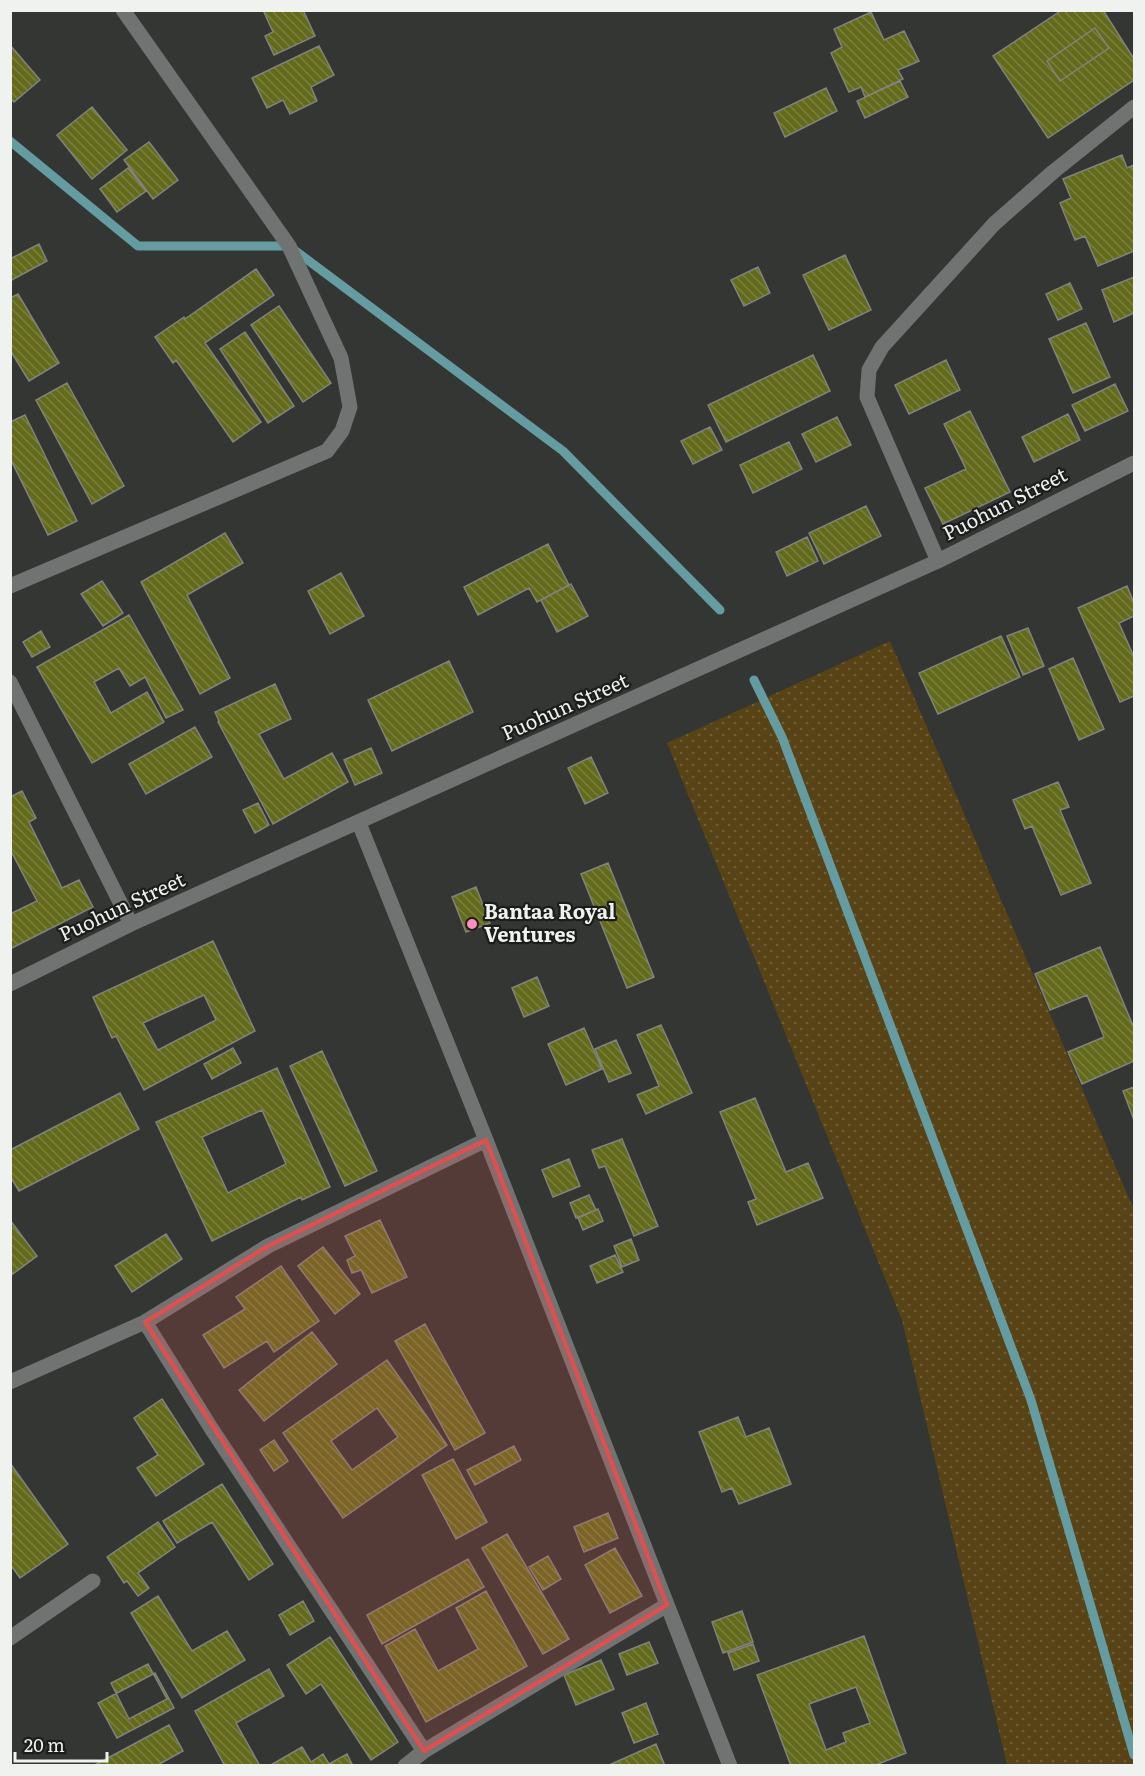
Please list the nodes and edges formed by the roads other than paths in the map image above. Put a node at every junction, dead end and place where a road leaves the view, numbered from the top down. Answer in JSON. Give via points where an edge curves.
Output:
{"nodes":[{"id":1,"x":123,"y":10,"type":"edge"},
{"id":2,"x":1134,"y":106,"type":"edge"},
{"id":3,"x":1134,"y":464,"type":"edge"},
{"id":4,"x":938,"y":561,"type":"junction"},
{"id":5,"x":10,"y":586,"type":"edge"},
{"id":6,"x":10,"y":682,"type":"edge"},
{"id":7,"x":359,"y":823,"type":"junction"},
{"id":8,"x":131,"y":924,"type":"junction"},
{"id":9,"x":10,"y":984,"type":"edge"},
{"id":10,"x":486,"y":1140,"type":"junction"},
{"id":11,"x":145,"y":1322,"type":"junction"},
{"id":12,"x":10,"y":1382,"type":"edge"},
{"id":13,"x":93,"y":1581,"type":"dead end"},
{"id":14,"x":667,"y":1605,"type":"junction"},
{"id":15,"x":10,"y":1638,"type":"edge"},
{"id":16,"x":424,"y":1751,"type":"junction"},
{"id":17,"x":405,"y":1766,"type":"edge"},
{"id":18,"x":730,"y":1766,"type":"edge"}],
"edges":[{"from":1,"to":5,"type":"street","via":[[289,246],[341,358],[350,407],[342,431],[327,451]]},
{"from":2,"to":4,"type":"street","via":[[994,224],[882,347],[869,370],[867,398]]},
{"from":3,"to":4,"type":"street","name":"Puohun Street"},
{"from":4,"to":7,"type":"street","name":"Puohun Street"},
{"from":6,"to":8,"type":"street"},
{"from":7,"to":8,"type":"street","name":"Puohun Street"},
{"from":7,"to":10,"type":"street"},
{"from":8,"to":9,"type":"street","name":"Puohun Street"},
{"from":10,"to":11,"type":"street","via":[[268,1245]]},
{"from":10,"to":14,"type":"street"},
{"from":11,"to":12,"type":"street"},
{"from":11,"to":16,"type":"street"},
{"from":13,"to":15,"type":"street"},
{"from":14,"to":16,"type":"street"},
{"from":14,"to":18,"type":"street"},
{"from":16,"to":17,"type":"street"}]}
